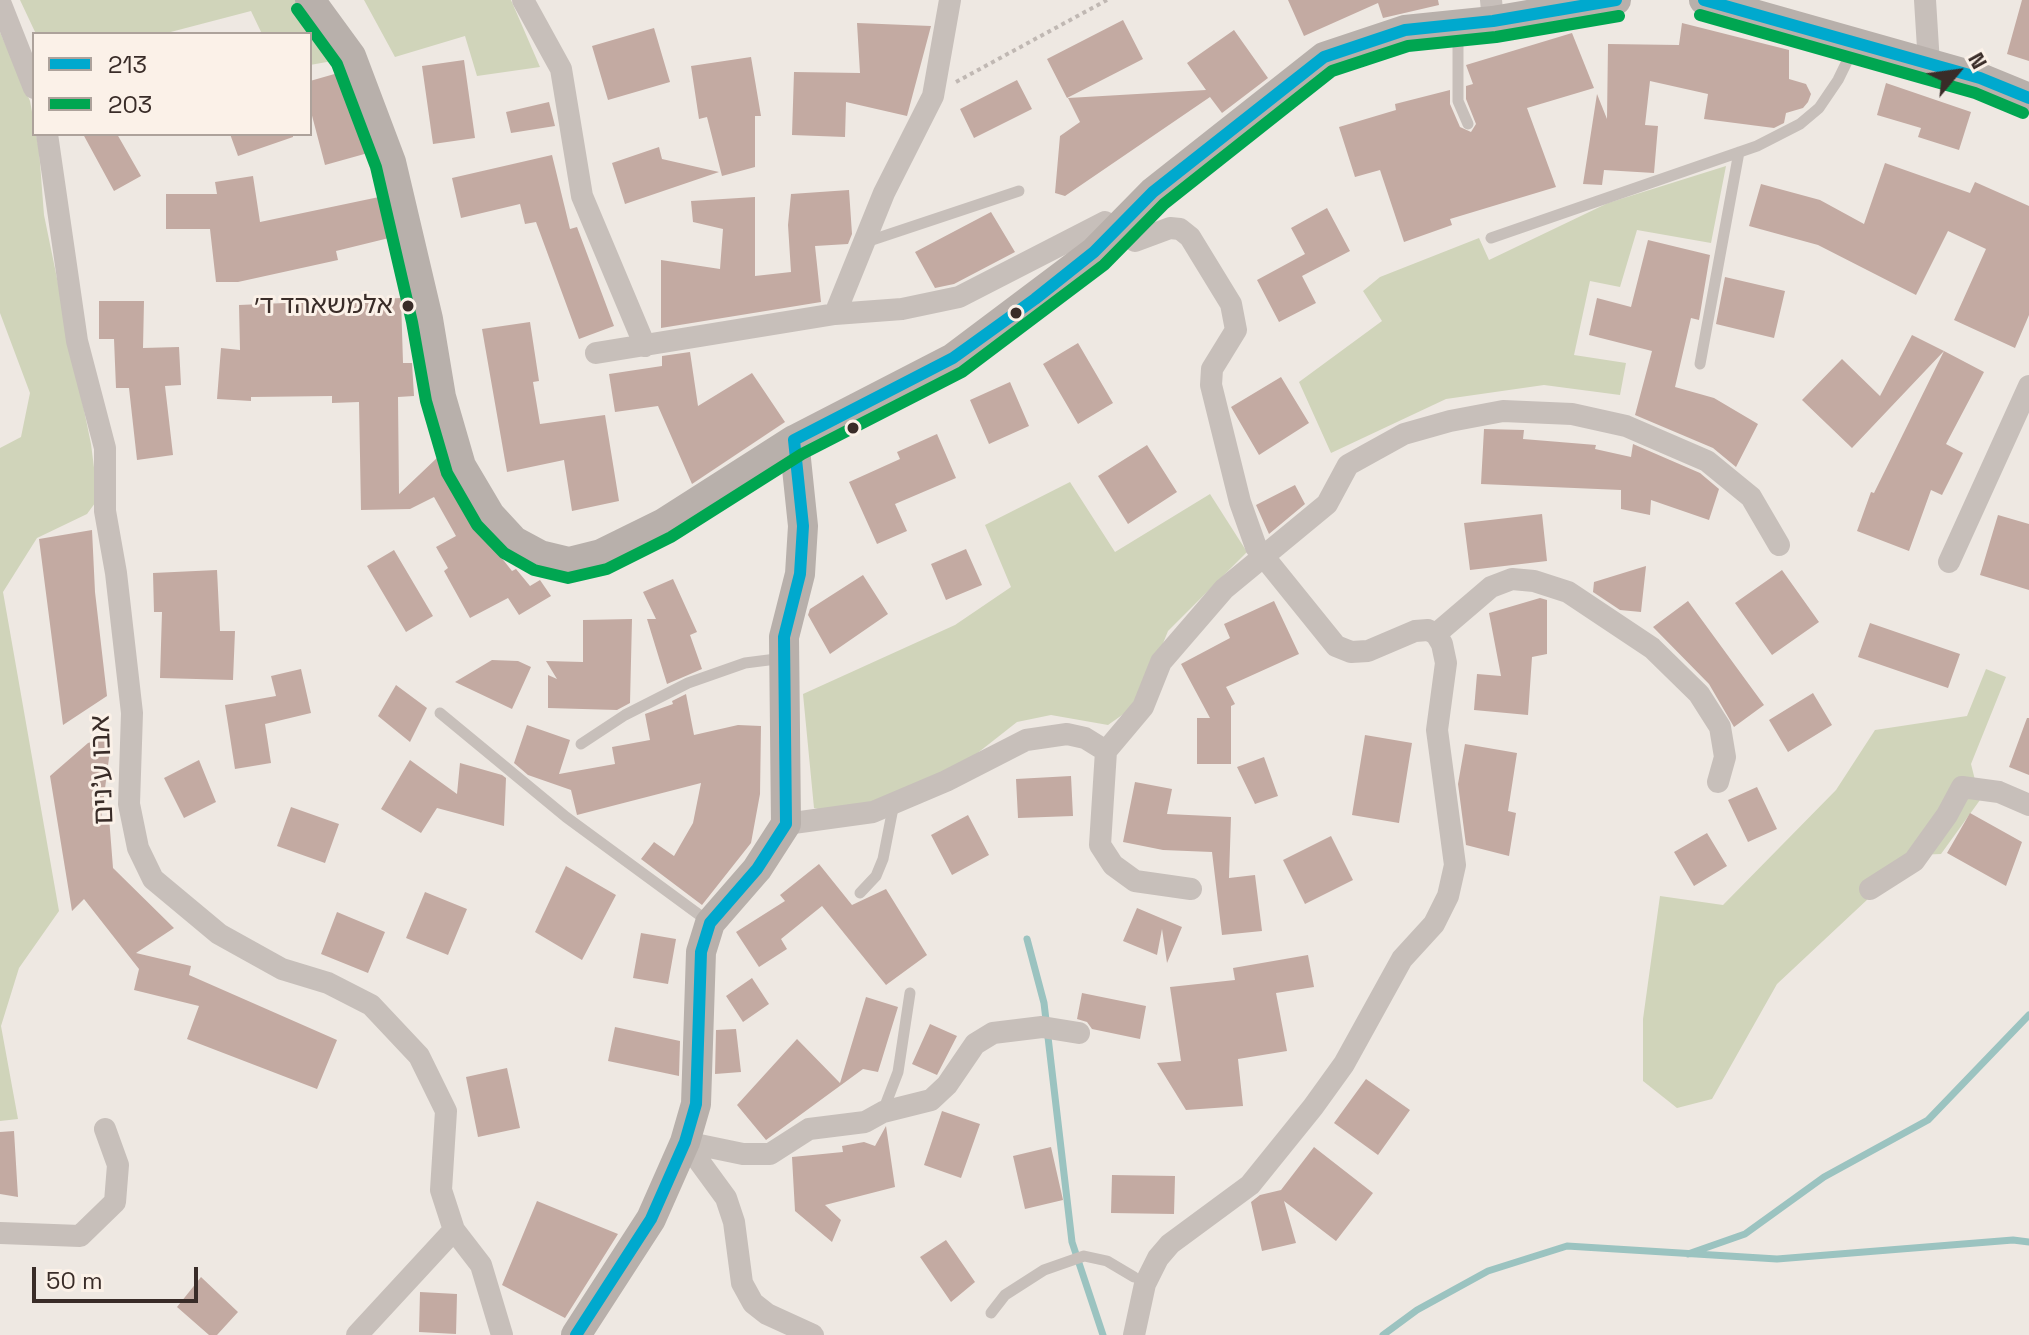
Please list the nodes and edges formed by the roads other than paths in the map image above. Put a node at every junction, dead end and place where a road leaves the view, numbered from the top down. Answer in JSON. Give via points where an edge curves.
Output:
{"nodes":[{"id":1,"x":310,"y":0,"type":"edge"},
{"id":2,"x":523,"y":0,"type":"edge"},
{"id":3,"x":950,"y":0,"type":"edge"},
{"id":4,"x":1616,"y":0,"type":"edge"},
{"id":5,"x":1704,"y":0,"type":"edge"},
{"id":6,"x":1925,"y":0,"type":"edge"},
{"id":7,"x":0,"y":2,"type":"edge"},
{"id":8,"x":1492,"y":11,"type":"edge"},
{"id":9,"x":1458,"y":26,"type":"junction"},
{"id":10,"x":1855,"y":44,"type":"junction"},
{"id":11,"x":1929,"y":64,"type":"junction"},
{"id":12,"x":32,"y":83,"type":"edge"},
{"id":13,"x":2029,"y":98,"type":"edge"},
{"id":14,"x":1468,"y":124,"type":"dead end"},
{"id":15,"x":47,"y":136,"type":"edge"},
{"id":16,"x":1739,"y":152,"type":"junction"},
{"id":17,"x":1019,"y":191,"type":"dead end"},
{"id":18,"x":1116,"y":228,"type":"junction"},
{"id":19,"x":1491,"y":238,"type":"dead end"},
{"id":20,"x":862,"y":243,"type":"junction"},
{"id":21,"x":835,"y":314,"type":"junction"},
{"id":22,"x":645,"y":346,"type":"junction"},
{"id":23,"x":596,"y":353,"type":"dead end"},
{"id":24,"x":1700,"y":364,"type":"dead end"},
{"id":25,"x":2029,"y":386,"type":"edge"},
{"id":26,"x":794,"y":440,"type":"junction"},
{"id":27,"x":1779,"y":545,"type":"dead end"},
{"id":28,"x":1263,"y":557,"type":"junction"},
{"id":29,"x":1949,"y":562,"type":"dead end"},
{"id":30,"x":1436,"y":634,"type":"junction"},
{"id":31,"x":784,"y":658,"type":"junction"},
{"id":32,"x":440,"y":713,"type":"dead end"},
{"id":33,"x":581,"y":744,"type":"dead end"},
{"id":34,"x":1106,"y":751,"type":"junction"},
{"id":35,"x":1718,"y":782,"type":"dead end"},
{"id":36,"x":894,"y":803,"type":"junction"},
{"id":37,"x":2029,"y":805,"type":"edge"},
{"id":38,"x":786,"y":824,"type":"junction"},
{"id":39,"x":1191,"y":889,"type":"dead end"},
{"id":40,"x":1870,"y":889,"type":"dead end"},
{"id":41,"x":860,"y":893,"type":"dead end"},
{"id":42,"x":710,"y":923,"type":"junction"},
{"id":43,"x":910,"y":993,"type":"dead end"},
{"id":44,"x":1079,"y":1033,"type":"dead end"},
{"id":45,"x":883,"y":1112,"type":"junction"},
{"id":46,"x":105,"y":1129,"type":"dead end"},
{"id":47,"x":685,"y":1142,"type":"junction"},
{"id":48,"x":454,"y":1230,"type":"junction"},
{"id":49,"x":0,"y":1233,"type":"edge"},
{"id":50,"x":1134,"y":1277,"type":"dead end"},
{"id":51,"x":991,"y":1313,"type":"dead end"},
{"id":52,"x":357,"y":1335,"type":"edge"},
{"id":53,"x":502,"y":1335,"type":"edge"},
{"id":54,"x":576,"y":1335,"type":"edge"},
{"id":55,"x":813,"y":1335,"type":"edge"},
{"id":56,"x":1134,"y":1335,"type":"edge"}],
"edges":[{"from":1,"to":26,"type":"street","via":[[351,56],[391,162],[441,397],[461,466],[490,515],[514,541],[569,562],[601,554],[664,523]]},
{"from":2,"to":22,"type":"street","via":[[561,69],[582,196]]},
{"from":3,"to":20,"type":"street","via":[[933,96]]},
{"from":4,"to":8,"type":"street"},
{"from":5,"to":10,"type":"street"},
{"from":6,"to":11,"type":"street"},
{"from":7,"to":12,"type":"street"},
{"from":8,"to":9,"type":"street"},
{"from":9,"to":14,"type":"lane","via":[[1458,101]]},
{"from":9,"to":18,"type":"street","via":[[1405,30],[1324,57],[1153,192]]},
{"from":10,"to":11,"type":"street"},
{"from":10,"to":16,"type":"lane","via":[[1819,108],[1800,124]]},
{"from":11,"to":13,"type":"street"},
{"from":15,"to":48,"type":"street","name":"אבו ע'נים","via":[[77,341],[105,448],[105,511],[132,713],[129,804],[138,848],[153,879],[219,934],[282,969],[328,983],[371,1005],[419,1056],[446,1111],[441,1190]]},
{"from":16,"to":19,"type":"lane"},
{"from":16,"to":24,"type":"lane"},
{"from":17,"to":20,"type":"lane"},
{"from":18,"to":21,"type":"street","via":[[1105,222],[1091,227],[959,297],[902,309]]},
{"from":18,"to":26,"type":"street","via":[[1094,252],[953,358]]},
{"from":18,"to":28,"type":"street","via":[[1135,241],[1180,229],[1231,304],[1236,330],[1212,369],[1211,385],[1240,502]]},
{"from":20,"to":21,"type":"street"},
{"from":21,"to":22,"type":"street"},
{"from":22,"to":23,"type":"street"},
{"from":25,"to":29,"type":"street"},
{"from":26,"to":31,"type":"street","via":[[803,526]]},
{"from":27,"to":28,"type":"street","via":[[1751,497],[1707,461],[1626,426],[1572,414],[1503,411],[1404,434],[1348,465],[1327,504]]},
{"from":28,"to":30,"type":"street","via":[[1336,646],[1368,651],[1415,631]]},
{"from":28,"to":34,"type":"street","via":[[1224,589],[1161,662],[1143,707]]},
{"from":30,"to":35,"type":"street","via":[[1491,587],[1512,579],[1568,592],[1652,648],[1699,694],[1720,727],[1725,757]]},
{"from":30,"to":56,"type":"street","via":[[1446,663],[1437,730],[1455,865],[1448,896],[1434,924],[1402,959],[1344,1064],[1313,1107],[1250,1185],[1158,1258],[1145,1284]]},
{"from":31,"to":33,"type":"lane","via":[[745,663],[688,683]]},
{"from":31,"to":38,"type":"street"},
{"from":32,"to":42,"type":"lane","via":[[566,817]]},
{"from":34,"to":36,"type":"street","via":[[1067,734],[1026,740]]},
{"from":34,"to":39,"type":"street","via":[[1100,845],[1113,865],[1135,881]]},
{"from":36,"to":38,"type":"street","via":[[873,812]]},
{"from":36,"to":41,"type":"lane","via":[[883,859]]},
{"from":37,"to":40,"type":"street","via":[[1999,792],[1962,787],[1914,861]]},
{"from":38,"to":42,"type":"street","via":[[757,869]]},
{"from":42,"to":47,"type":"street","via":[[701,952],[696,1104]]},
{"from":43,"to":45,"type":"lane","via":[[898,1072]]},
{"from":44,"to":45,"type":"street","via":[[1042,1027],[993,1033],[968,1052],[931,1100]]},
{"from":45,"to":47,"type":"street","via":[[865,1122],[809,1129],[770,1154]]},
{"from":46,"to":49,"type":"street","via":[[118,1165],[115,1202],[80,1236]]},
{"from":47,"to":54,"type":"street","via":[[651,1219]]},
{"from":47,"to":55,"type":"street","via":[[726,1198],[742,1283],[753,1303]]},
{"from":48,"to":52,"type":"street"},
{"from":48,"to":53,"type":"street","name":"אבו ע'נים","via":[[481,1265]]},
{"from":50,"to":51,"type":"lane","via":[[1107,1261],[1084,1256],[1044,1270],[1005,1295]]}]}
